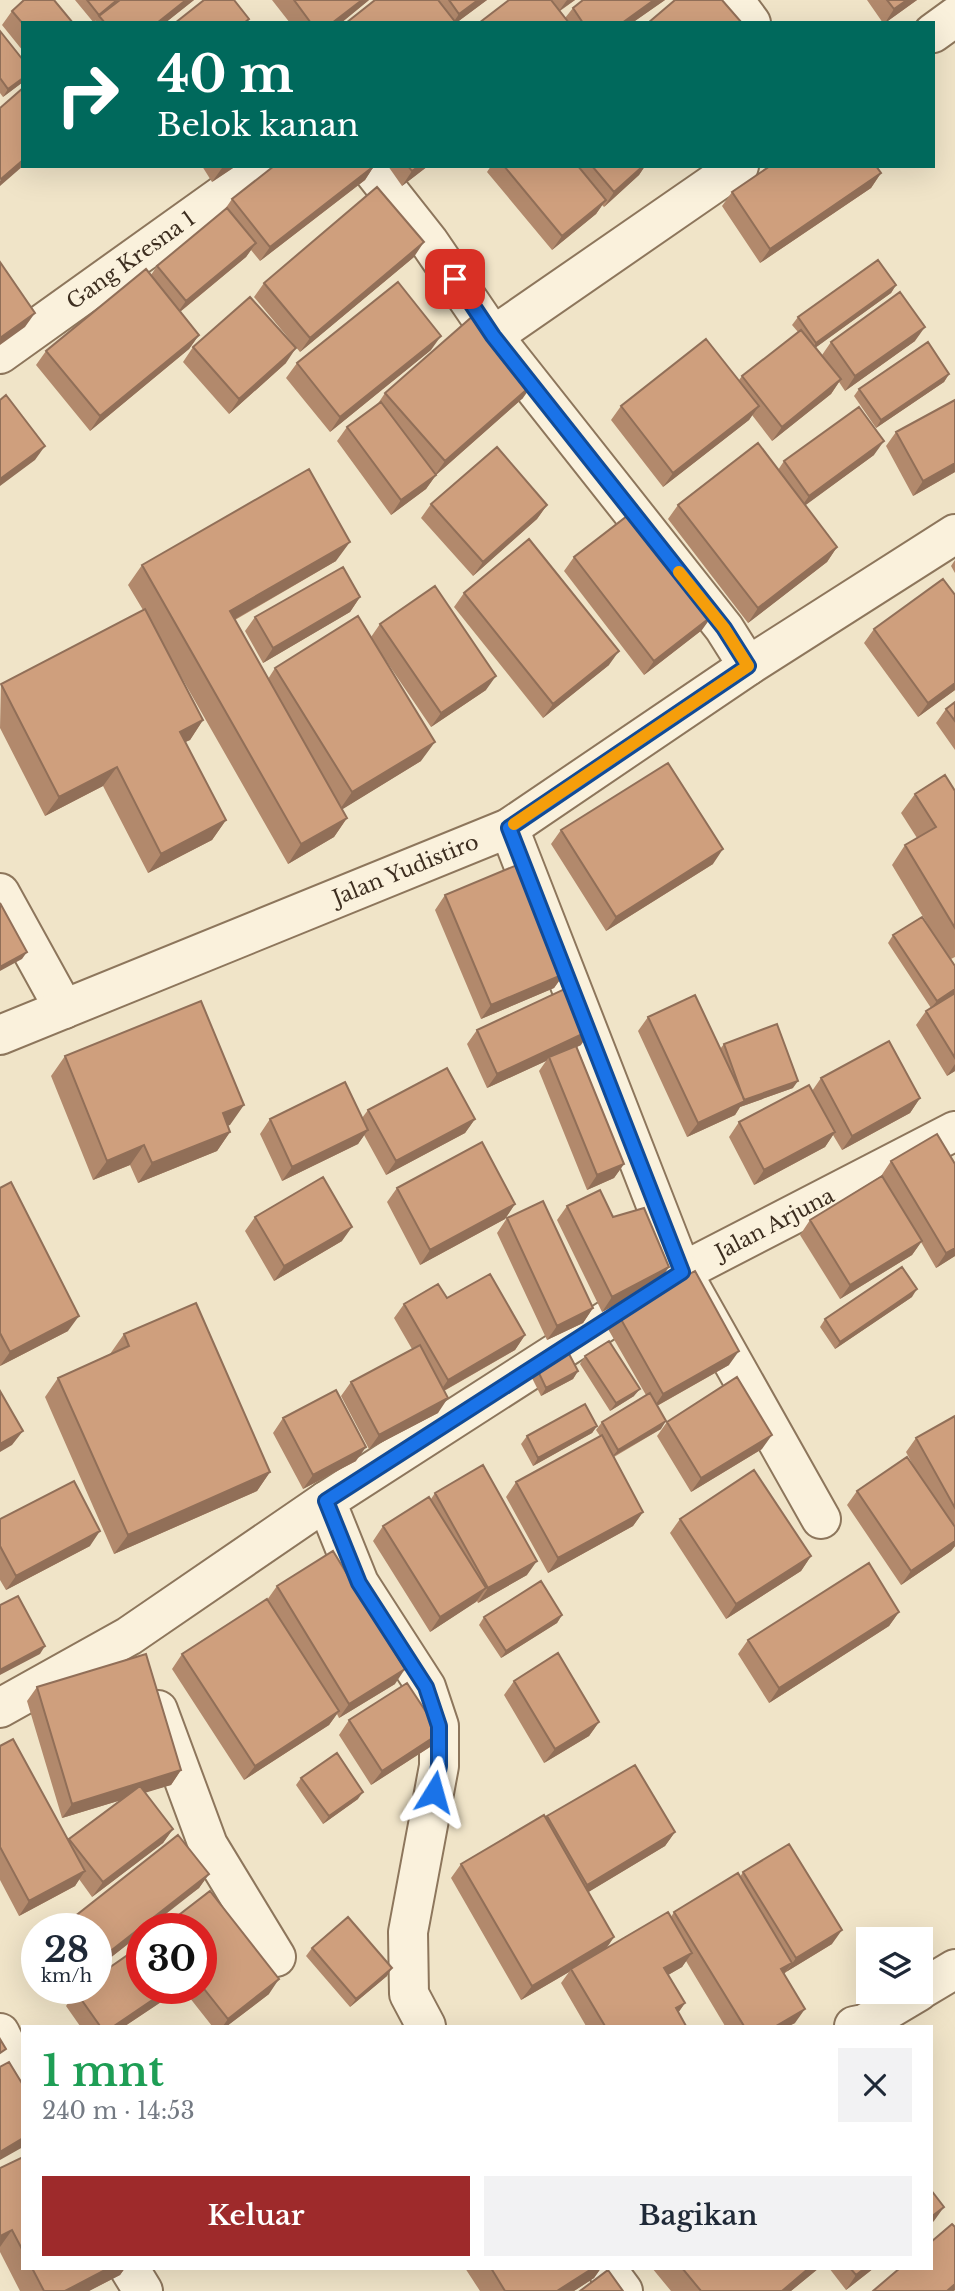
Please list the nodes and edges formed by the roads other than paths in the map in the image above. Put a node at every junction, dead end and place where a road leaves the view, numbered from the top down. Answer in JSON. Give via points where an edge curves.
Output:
{"nodes":[{"id":1,"x":734,"y":0,"type":"edge"},
{"id":2,"x":955,"y":18,"type":"edge"},
{"id":3,"x":750,"y":21,"type":"edge"},
{"id":4,"x":935,"y":32,"type":"edge"},
{"id":5,"x":260,"y":168,"type":"edge"},
{"id":6,"x":371,"y":168,"type":"edge"},
{"id":7,"x":736,"y":168,"type":"edge"},
{"id":8,"x":493,"y":336,"type":"junction"},
{"id":9,"x":0,"y":354,"type":"edge"},
{"id":10,"x":955,"y":534,"type":"edge"},
{"id":11,"x":748,"y":666,"type":"junction"},
{"id":12,"x":509,"y":828,"type":"junction"},
{"id":13,"x":0,"y":892,"type":"edge"},
{"id":14,"x":64,"y":1009,"type":"junction"},
{"id":15,"x":0,"y":1035,"type":"edge"},
{"id":16,"x":955,"y":1131,"type":"edge"},
{"id":17,"x":682,"y":1272,"type":"junction"},
{"id":18,"x":326,"y":1501,"type":"junction"},
{"id":19,"x":821,"y":1519,"type":"dead end"},
{"id":20,"x":129,"y":1636,"type":"junction"},
{"id":21,"x":0,"y":1708,"type":"edge"},
{"id":22,"x":276,"y":1957,"type":"dead end"},
{"id":23,"x":955,"y":1969,"type":"edge"},
{"id":24,"x":933,"y":1982,"type":"edge"},
{"id":25,"x":897,"y":2004,"type":"edge"},
{"id":26,"x":426,"y":2025,"type":"edge"},
{"id":27,"x":859,"y":2025,"type":"edge"},
{"id":28,"x":0,"y":2034,"type":"edge"},
{"id":29,"x":21,"y":2077,"type":"edge"},
{"id":30,"x":130,"y":2270,"type":"edge"},
{"id":31,"x":608,"y":2270,"type":"edge"},
{"id":32,"x":143,"y":2291,"type":"edge"},
{"id":33,"x":623,"y":2291,"type":"edge"}],
"edges":[{"from":1,"to":3,"type":"street"},
{"from":2,"to":4,"type":"street"},
{"from":5,"to":9,"type":"street","name":"Gang Kresna 1"},
{"from":6,"to":8,"type":"street","via":[[429,242]]},
{"from":7,"to":8,"type":"street"},
{"from":8,"to":11,"type":"street","via":[[724,628]]},
{"from":10,"to":11,"type":"street","name":"Jalan Yudistiro"},
{"from":11,"to":12,"type":"street","name":"Jalan Yudistiro"},
{"from":12,"to":14,"type":"street","name":"Jalan Yudistiro"},
{"from":12,"to":17,"type":"street"},
{"from":13,"to":14,"type":"street"},
{"from":14,"to":15,"type":"street","name":"Jalan Yudistiro"},
{"from":16,"to":17,"type":"street","name":"Jalan Arjuna"},
{"from":17,"to":18,"type":"street","name":"Jalan Arjuna"},
{"from":17,"to":19,"type":"street"},
{"from":18,"to":20,"type":"street","name":"Jalan Arjuna"},
{"from":18,"to":26,"type":"street","via":[[359,1583],[426,1687],[439,1726],[439,1766],[408,1932],[410,1994]]},
{"from":20,"to":21,"type":"street","name":"Jalan Arjuna"},
{"from":20,"to":22,"type":"street","via":[[208,1845]]},
{"from":23,"to":24,"type":"street"},
{"from":25,"to":27,"type":"street"},
{"from":28,"to":29,"type":"street"},
{"from":30,"to":32,"type":"street"},
{"from":31,"to":33,"type":"street"}]}
